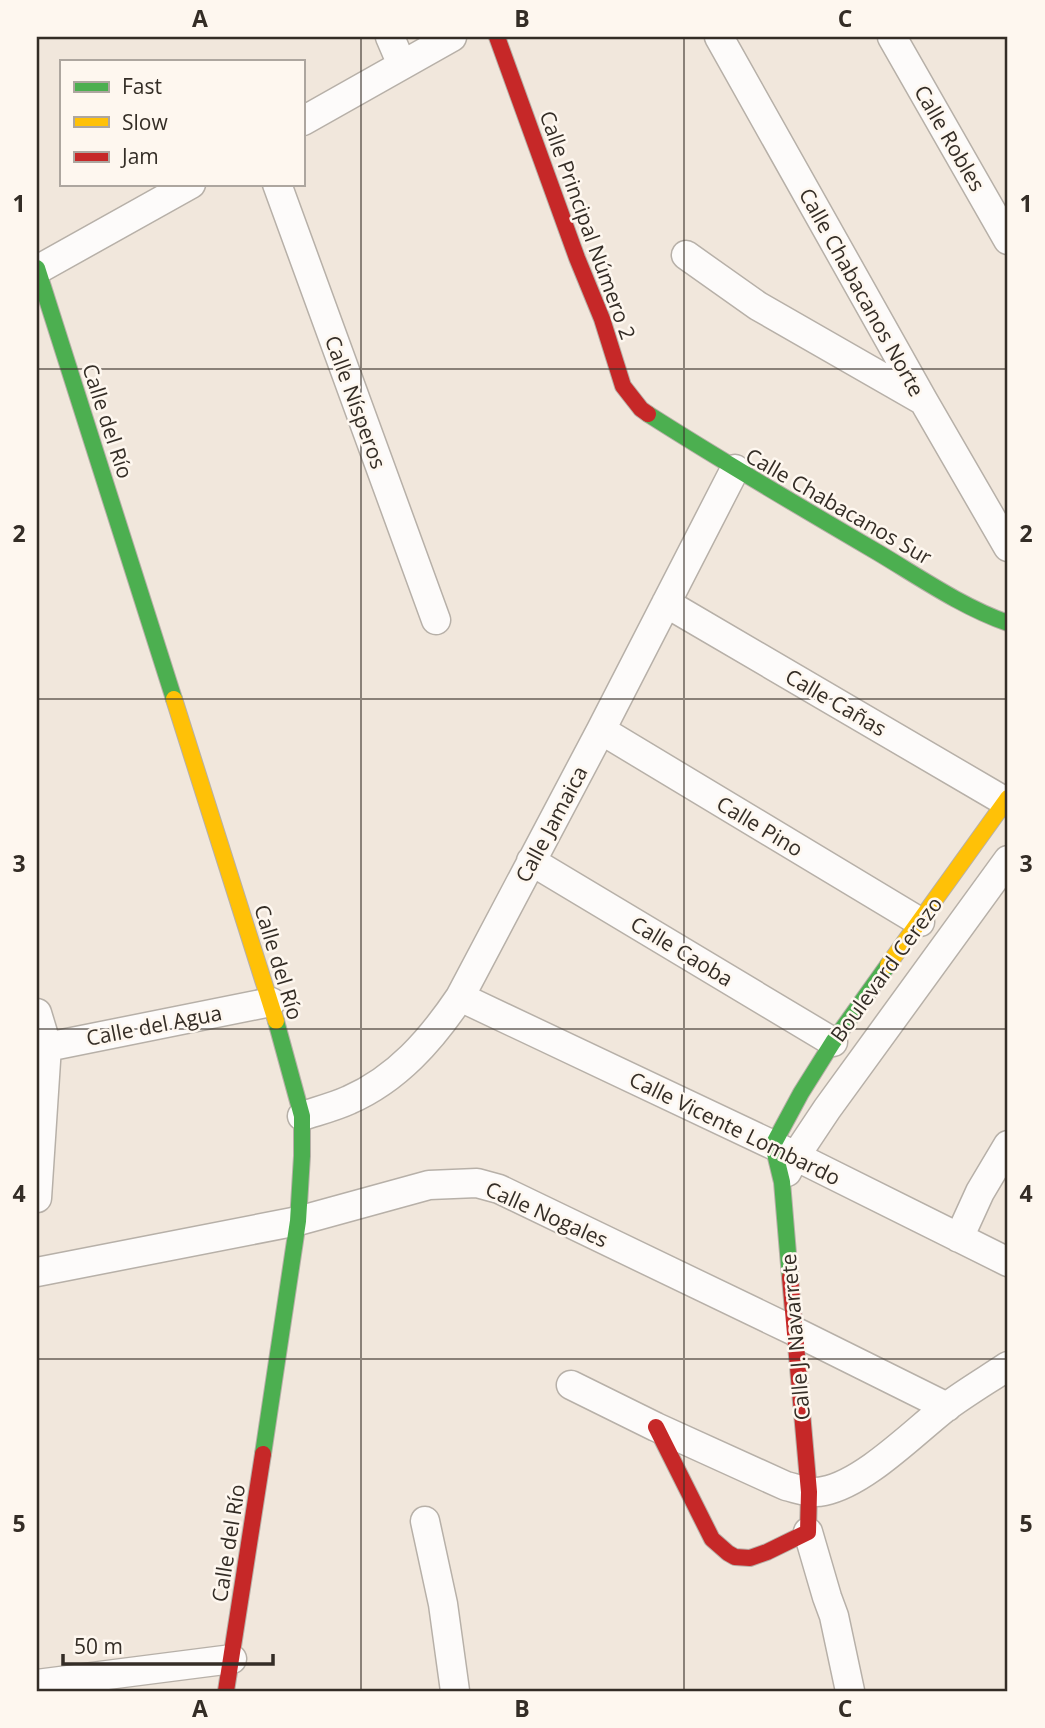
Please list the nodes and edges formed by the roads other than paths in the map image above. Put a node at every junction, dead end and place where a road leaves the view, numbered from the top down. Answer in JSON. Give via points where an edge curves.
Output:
{"nodes":[{"id":1,"x":390,"y":37,"type":"edge"},
{"id":2,"x":452,"y":37,"type":"edge"},
{"id":3,"x":497,"y":37,"type":"edge"},
{"id":4,"x":719,"y":37,"type":"edge"},
{"id":5,"x":891,"y":37,"type":"edge"},
{"id":6,"x":401,"y":65,"type":"junction"},
{"id":7,"x":304,"y":120,"type":"edge"},
{"id":8,"x":187,"y":186,"type":"edge"},
{"id":9,"x":277,"y":186,"type":"edge"},
{"id":10,"x":1008,"y":240,"type":"edge"},
{"id":11,"x":686,"y":255,"type":"dead end"},
{"id":12,"x":37,"y":269,"type":"edge"},
{"id":13,"x":923,"y":400,"type":"junction"},
{"id":14,"x":652,"y":418,"type":"joint"},
{"id":15,"x":734,"y":469,"type":"junction"},
{"id":16,"x":1008,"y":547,"type":"edge"},
{"id":17,"x":666,"y":603,"type":"junction"},
{"id":18,"x":436,"y":620,"type":"dead end"},
{"id":19,"x":1008,"y":623,"type":"edge"},
{"id":20,"x":601,"y":730,"type":"junction"},
{"id":21,"x":1007,"y":800,"type":"edge"},
{"id":22,"x":531,"y":861,"type":"junction"},
{"id":23,"x":1006,"y":868,"type":"edge"},
{"id":24,"x":920,"y":922,"type":"junction"},
{"id":25,"x":460,"y":998,"type":"junction"},
{"id":26,"x":271,"y":1002,"type":"junction"},
{"id":27,"x":37,"y":1013,"type":"edge"},
{"id":28,"x":833,"y":1042,"type":"junction"},
{"id":29,"x":42,"y":1047,"type":"edge"},
{"id":30,"x":302,"y":1116,"type":"junction"},
{"id":31,"x":1008,"y":1145,"type":"edge"},
{"id":32,"x":784,"y":1151,"type":"junction"},
{"id":33,"x":782,"y":1182,"type":"joint"},
{"id":34,"x":37,"y":1198,"type":"edge"},
{"id":35,"x":298,"y":1221,"type":"junction"},
{"id":36,"x":959,"y":1238,"type":"junction"},
{"id":37,"x":1008,"y":1262,"type":"edge"},
{"id":38,"x":37,"y":1272,"type":"edge"},
{"id":39,"x":794,"y":1331,"type":"junction"},
{"id":40,"x":1008,"y":1366,"type":"edge"},
{"id":41,"x":570,"y":1385,"type":"dead end"},
{"id":42,"x":947,"y":1407,"type":"junction"},
{"id":43,"x":656,"y":1427,"type":"junction"},
{"id":44,"x":808,"y":1492,"type":"junction"},
{"id":45,"x":425,"y":1521,"type":"dead end"},
{"id":46,"x":808,"y":1532,"type":"junction"},
{"id":47,"x":232,"y":1659,"type":"junction"},
{"id":48,"x":37,"y":1684,"type":"edge"},
{"id":49,"x":226,"y":1691,"type":"edge"},
{"id":50,"x":455,"y":1691,"type":"edge"},
{"id":51,"x":850,"y":1691,"type":"edge"}],
"edges":[{"from":1,"to":6,"type":"street"},
{"from":2,"to":6,"type":"street"},
{"from":3,"to":14,"type":"street","name":"Calle Principal Número 2","via":[[624,386]]},
{"from":4,"to":13,"type":"street","name":"Calle Chabacanos Norte"},
{"from":5,"to":10,"type":"street","name":"Calle Robles"},
{"from":6,"to":7,"type":"street"},
{"from":8,"to":12,"type":"street"},
{"from":9,"to":18,"type":"street","name":"Calle Nísperos"},
{"from":11,"to":13,"type":"street","via":[[758,306]]},
{"from":12,"to":26,"type":"street","name":"Calle del Río"},
{"from":13,"to":16,"type":"street","name":"Calle Chabacanos Norte"},
{"from":14,"to":15,"type":"street","name":"Calle Chabacanos Sur"},
{"from":15,"to":17,"type":"street","name":"Calle Jamaica"},
{"from":15,"to":19,"type":"street","name":"Calle Chabacanos Sur","via":[[945,592]]},
{"from":17,"to":20,"type":"street","name":"Calle Jamaica"},
{"from":17,"to":21,"type":"street","name":"Calle Cañas"},
{"from":20,"to":22,"type":"street","name":"Calle Jamaica"},
{"from":20,"to":24,"type":"street","name":"Calle Pino"},
{"from":21,"to":24,"type":"street","name":"Boulevard Cerezo"},
{"from":22,"to":25,"type":"street","name":"Calle Jamaica"},
{"from":22,"to":28,"type":"street","name":"Calle Caoba"},
{"from":23,"to":32,"type":"street","name":"Boulevard Cerezo","via":[[827,1109]]},
{"from":24,"to":28,"type":"street","name":"Boulevard Cerezo"},
{"from":25,"to":30,"type":"street","name":"Calle Jamaica","via":[[431,1038],[395,1072],[348,1101]]},
{"from":25,"to":32,"type":"street","name":"Calle Vicente Lombardo"},
{"from":26,"to":29,"type":"street","name":"Calle del Agua"},
{"from":26,"to":30,"type":"street","name":"Calle del Río"},
{"from":27,"to":29,"type":"street"},
{"from":28,"to":32,"type":"street","name":"Boulevard Cerezo","via":[[801,1093]]},
{"from":29,"to":34,"type":"street"},
{"from":30,"to":35,"type":"street","name":"Calle del Río"},
{"from":31,"to":36,"type":"street","via":[[979,1192]]},
{"from":32,"to":33,"type":"street","name":"Calle J. Navarrete"},
{"from":32,"to":36,"type":"street","name":"Calle Vicente Lombardo"},
{"from":33,"to":39,"type":"street","name":"Calle J. Navarrete"},
{"from":35,"to":38,"type":"street","name":"Calle Nogales"},
{"from":35,"to":39,"type":"street","name":"Calle Nogales","via":[[429,1185],[477,1183],[499,1189]]},
{"from":35,"to":47,"type":"street","name":"Calle del Río"},
{"from":36,"to":37,"type":"street","name":"Calle Vicente Lombardo"},
{"from":39,"to":42,"type":"street","name":"Calle Nogales"},
{"from":39,"to":44,"type":"street","name":"Calle J. Navarrete"},
{"from":40,"to":42,"type":"street"},
{"from":41,"to":43,"type":"street"},
{"from":42,"to":44,"type":"street","via":[[856,1477],[828,1490]]},
{"from":43,"to":44,"type":"street"},
{"from":43,"to":46,"type":"street","via":[[721,1549],[749,1559]]},
{"from":44,"to":46,"type":"street"},
{"from":45,"to":50,"type":"street"},
{"from":46,"to":51,"type":"street","via":[[834,1616]]},
{"from":47,"to":48,"type":"street"},
{"from":47,"to":49,"type":"street","name":"Calle del Río"}]}
